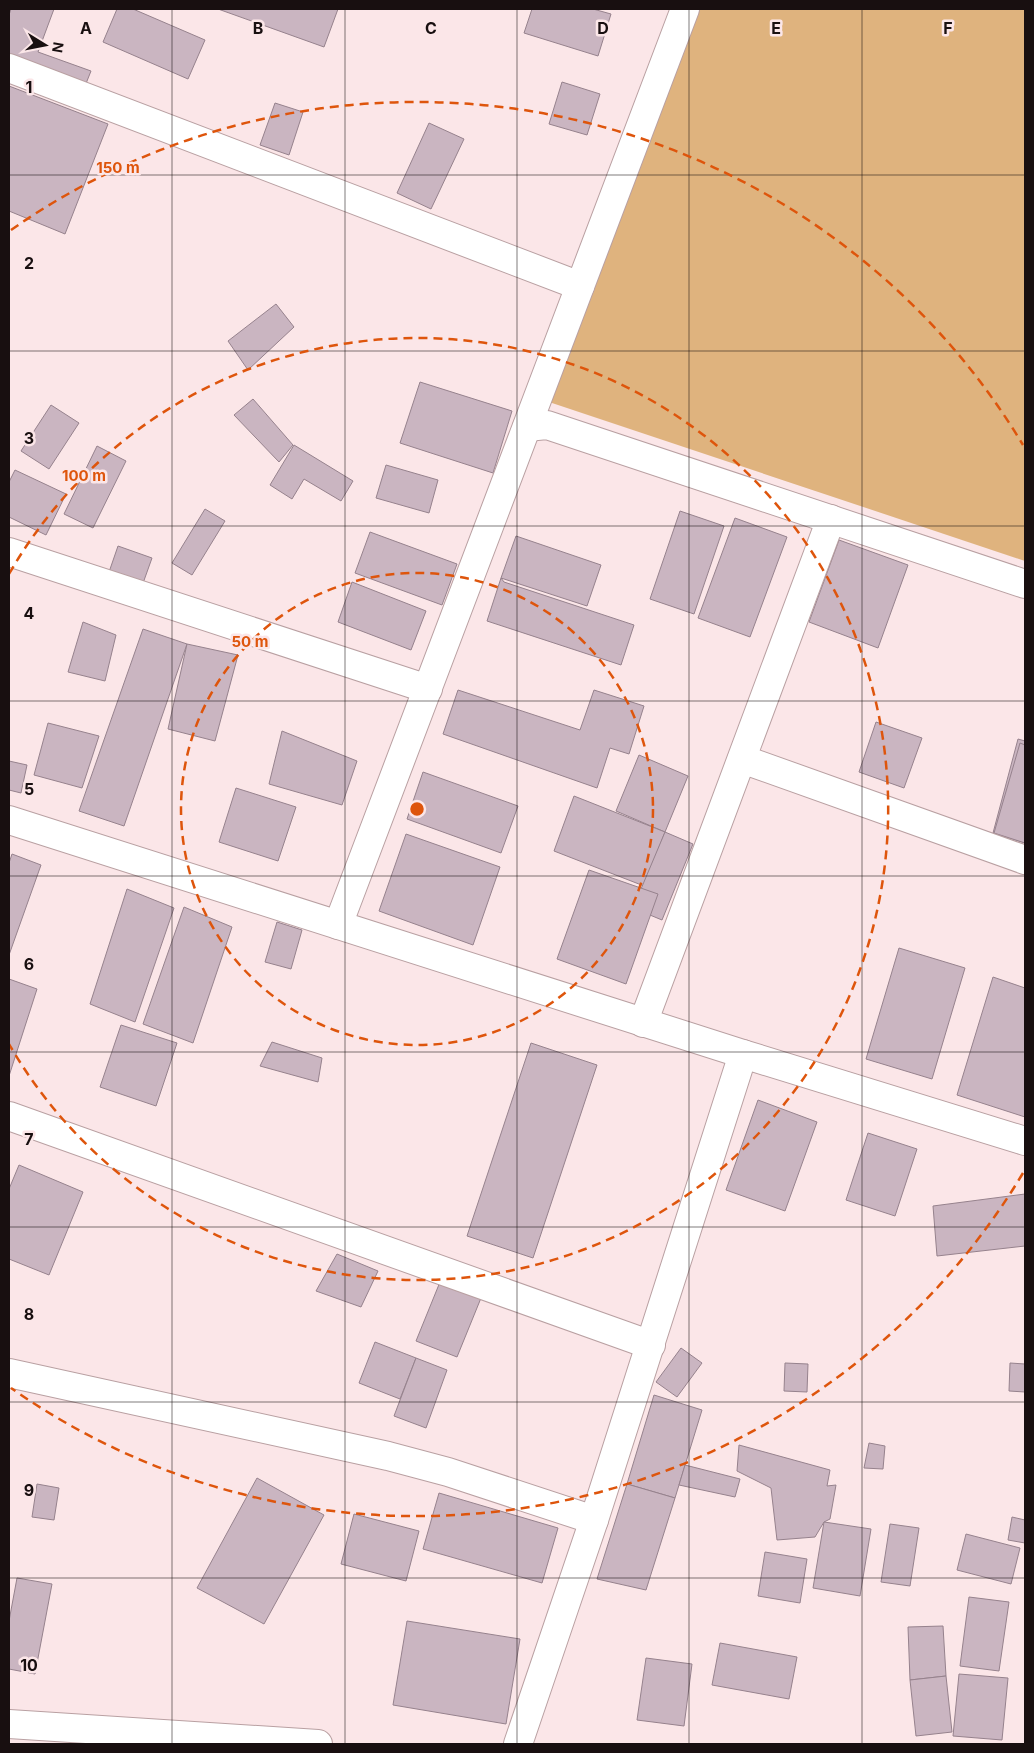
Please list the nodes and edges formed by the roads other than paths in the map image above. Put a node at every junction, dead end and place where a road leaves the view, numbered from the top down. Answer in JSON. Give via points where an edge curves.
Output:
{"nodes":[{"id":1,"x":685,"y":9,"type":"edge"},
{"id":2,"x":9,"y":68,"type":"edge"},
{"id":3,"x":580,"y":286,"type":"junction"},
{"id":4,"x":527,"y":426,"type":"junction"},
{"id":5,"x":831,"y":519,"type":"junction"},
{"id":6,"x":9,"y":552,"type":"edge"},
{"id":7,"x":1025,"y":584,"type":"edge"},
{"id":8,"x":428,"y":689,"type":"junction"},
{"id":9,"x":742,"y":758,"type":"junction"},
{"id":10,"x":9,"y":820,"type":"edge"},
{"id":11,"x":1025,"y":860,"type":"edge"},
{"id":12,"x":338,"y":926,"type":"junction"},
{"id":13,"x":643,"y":1023,"type":"junction"},
{"id":14,"x":742,"y":1054,"type":"junction"},
{"id":15,"x":9,"y":1116,"type":"edge"},
{"id":16,"x":1025,"y":1141,"type":"edge"},
{"id":17,"x":651,"y":1345,"type":"junction"},
{"id":18,"x":9,"y":1373,"type":"edge"},
{"id":19,"x":594,"y":1520,"type":"junction"},
{"id":20,"x":14,"y":1731,"type":"edge"},
{"id":21,"x":302,"y":1744,"type":"edge"},
{"id":22,"x":518,"y":1744,"type":"edge"}],
"edges":[{"from":1,"to":3,"type":"street"},
{"from":2,"to":3,"type":"street"},
{"from":3,"to":4,"type":"street"},
{"from":4,"to":5,"type":"street","via":[[547,425]]},
{"from":4,"to":8,"type":"street"},
{"from":5,"to":7,"type":"street"},
{"from":5,"to":9,"type":"street"},
{"from":6,"to":8,"type":"street"},
{"from":8,"to":12,"type":"street"},
{"from":9,"to":11,"type":"street"},
{"from":9,"to":13,"type":"street"},
{"from":10,"to":12,"type":"street"},
{"from":12,"to":13,"type":"street"},
{"from":13,"to":14,"type":"street"},
{"from":14,"to":16,"type":"street"},
{"from":14,"to":17,"type":"street"},
{"from":15,"to":17,"type":"street"},
{"from":17,"to":19,"type":"street"},
{"from":18,"to":19,"type":"street","via":[[388,1456],[448,1472]]},
{"from":19,"to":22,"type":"street"},
{"from":20,"to":21,"type":"street"}]}
